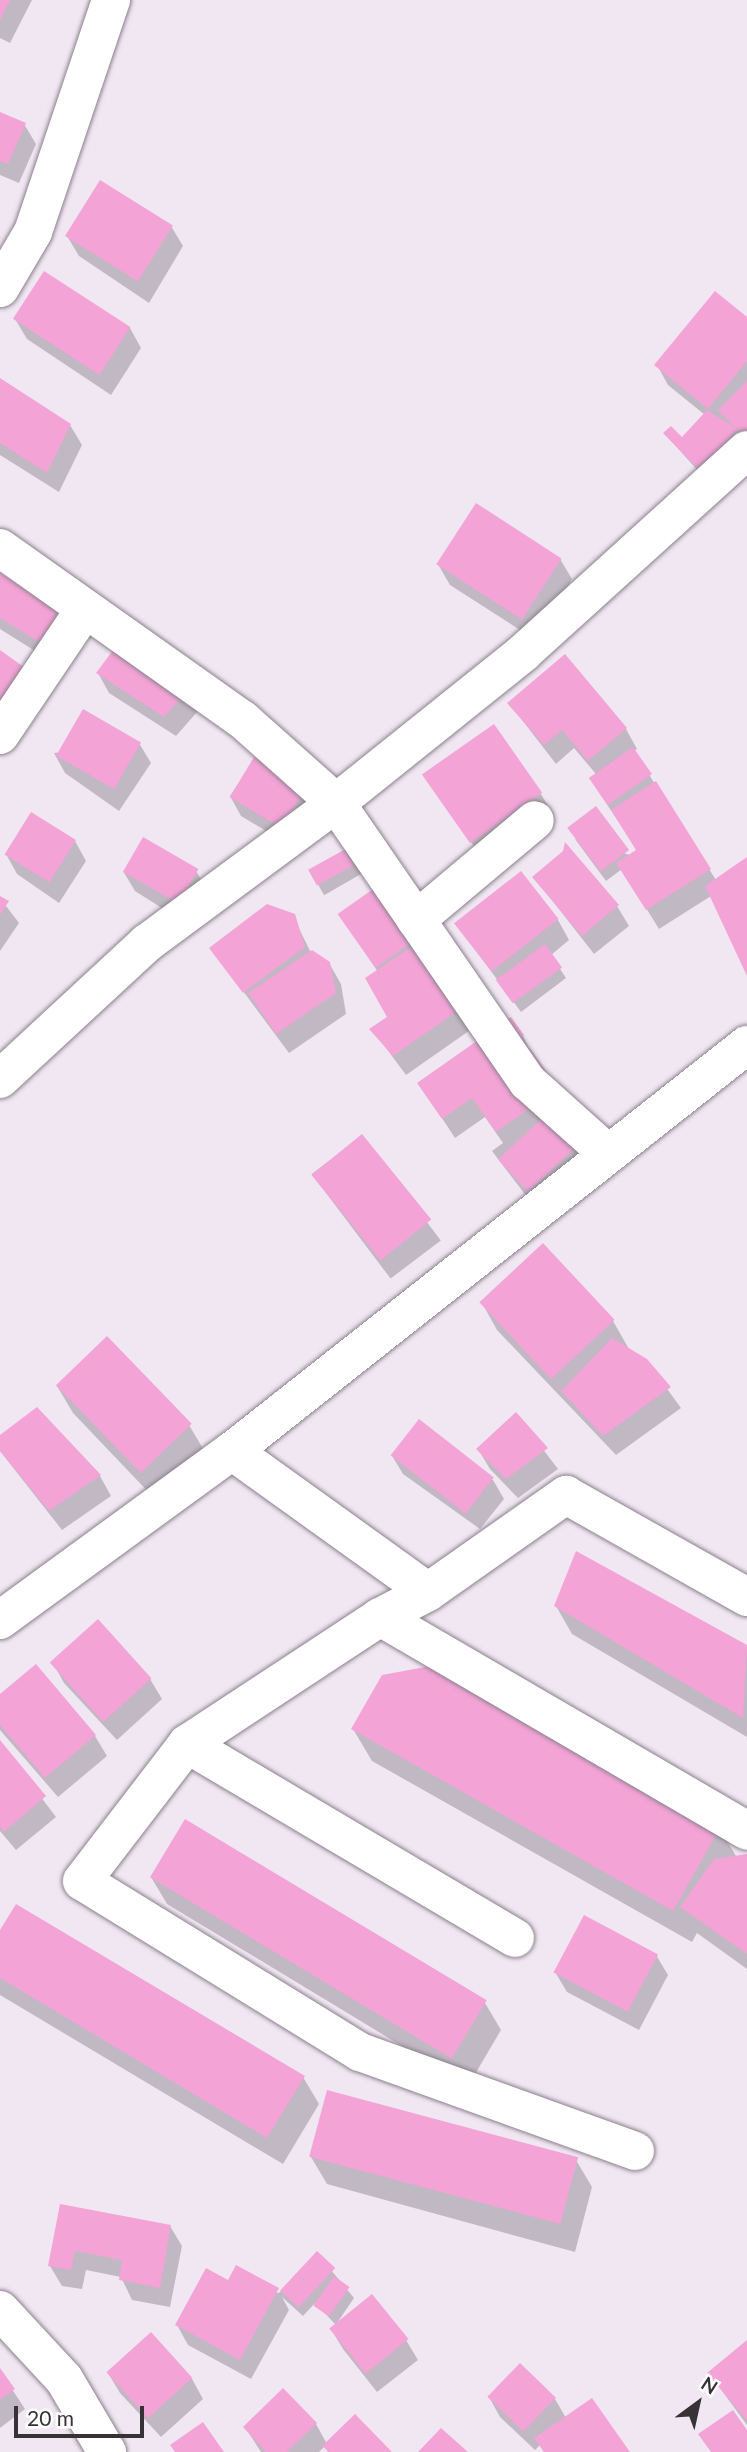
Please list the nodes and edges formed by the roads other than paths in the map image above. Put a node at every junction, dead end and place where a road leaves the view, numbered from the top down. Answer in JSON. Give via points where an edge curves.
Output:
{"nodes":[{"id":1,"x":111,"y":0,"type":"edge"},
{"id":2,"x":0,"y":288,"type":"edge"},
{"id":3,"x":743,"y":459,"type":"edge"},
{"id":4,"x":0,"y":548,"type":"edge"},
{"id":5,"x":85,"y":609,"type":"junction"},
{"id":6,"x":0,"y":735,"type":"edge"},
{"id":7,"x":336,"y":803,"type":"junction"},
{"id":8,"x":535,"y":820,"type":"dead end"},
{"id":9,"x":416,"y":920,"type":"junction"},
{"id":10,"x":747,"y":1045,"type":"edge"},
{"id":11,"x":0,"y":1079,"type":"edge"},
{"id":12,"x":607,"y":1153,"type":"junction"},
{"id":13,"x":232,"y":1451,"type":"junction"},
{"id":14,"x":428,"y":1592,"type":"junction"},
{"id":15,"x":747,"y":1597,"type":"edge"},
{"id":16,"x":380,"y":1618,"type":"junction"},
{"id":17,"x":0,"y":1620,"type":"edge"},
{"id":18,"x":187,"y":1744,"type":"junction"},
{"id":19,"x":747,"y":1831,"type":"edge"},
{"id":20,"x":515,"y":1938,"type":"dead end"},
{"id":21,"x":635,"y":2151,"type":"dead end"},
{"id":22,"x":0,"y":2310,"type":"edge"},
{"id":23,"x":107,"y":2452,"type":"edge"}],
"edges":[{"from":1,"to":2,"type":"street","via":[[33,232]]},
{"from":3,"to":7,"type":"street","via":[[523,653]]},
{"from":4,"to":5,"type":"street"},
{"from":5,"to":6,"type":"street"},
{"from":5,"to":7,"type":"street","via":[[243,720]]},
{"from":7,"to":9,"type":"street"},
{"from":7,"to":11,"type":"street","via":[[147,943]]},
{"from":8,"to":9,"type":"street"},
{"from":9,"to":12,"type":"street","via":[[528,1082]]},
{"from":10,"to":12,"type":"street"},
{"from":12,"to":13,"type":"street"},
{"from":13,"to":14,"type":"street"},
{"from":13,"to":17,"type":"street"},
{"from":14,"to":15,"type":"street","via":[[566,1495]]},
{"from":14,"to":16,"type":"street"},
{"from":16,"to":18,"type":"street"},
{"from":16,"to":19,"type":"street"},
{"from":18,"to":20,"type":"street"},
{"from":18,"to":21,"type":"street","via":[[82,1881],[360,2052]]},
{"from":22,"to":23,"type":"street","via":[[64,2379]]}]}
